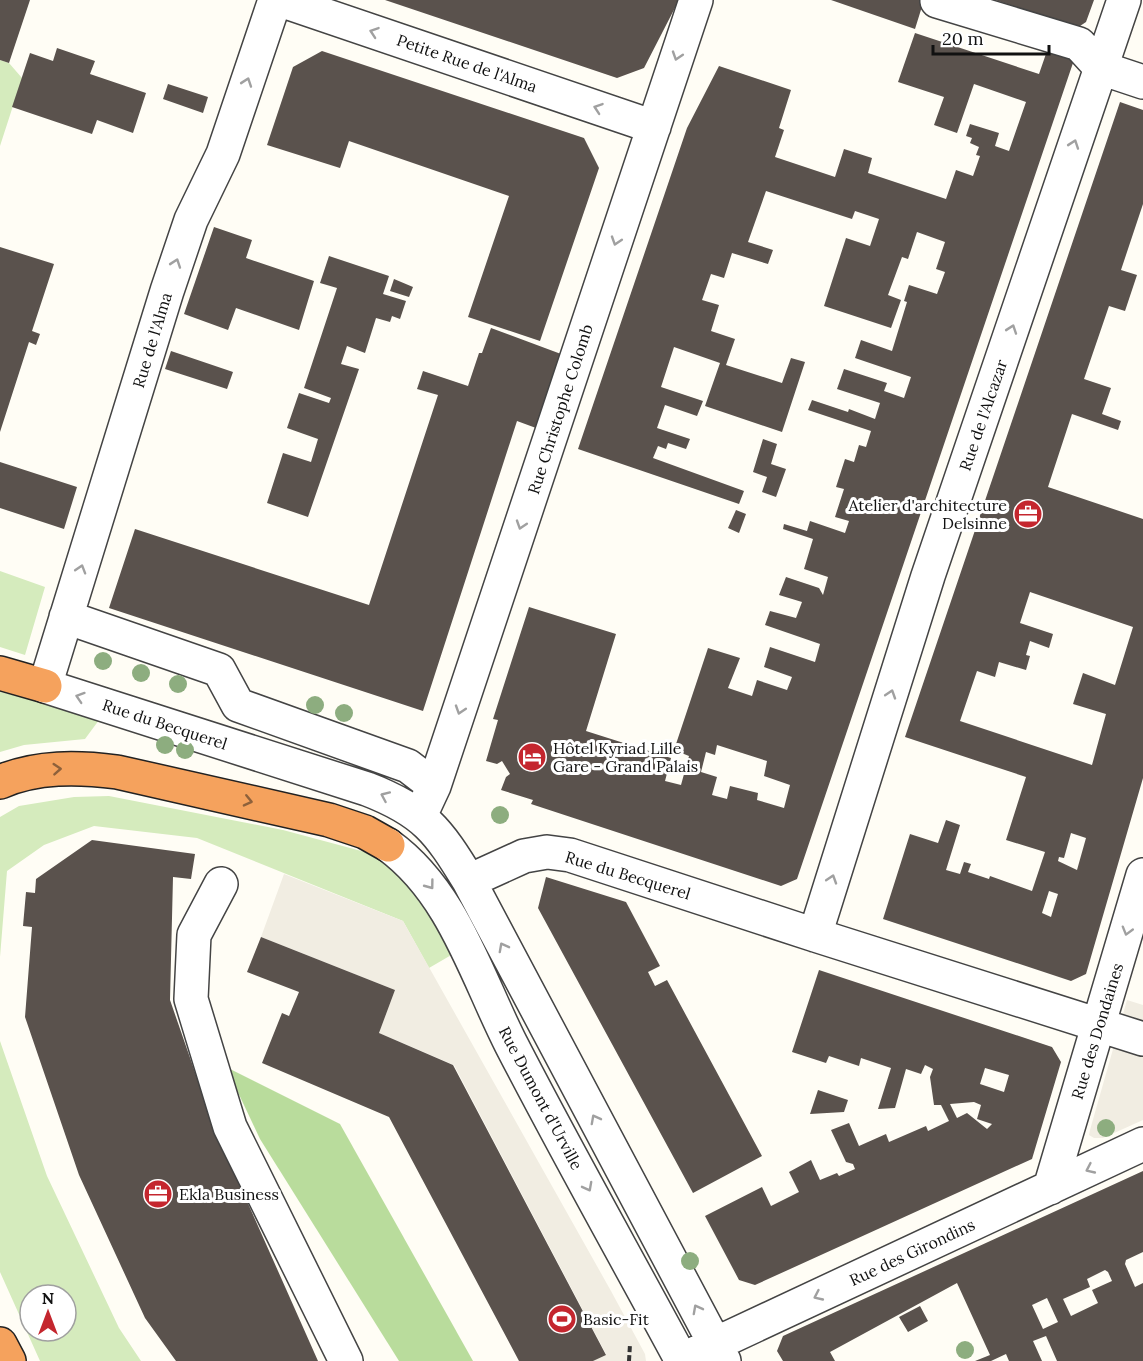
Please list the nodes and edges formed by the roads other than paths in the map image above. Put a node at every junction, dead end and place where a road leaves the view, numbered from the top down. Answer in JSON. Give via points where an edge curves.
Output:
{"nodes":[{"id":1,"x":275,"y":0,"type":"edge"},
{"id":2,"x":280,"y":0,"type":"edge"},
{"id":3,"x":696,"y":0,"type":"edge"},
{"id":4,"x":1124,"y":0,"type":"edge"},
{"id":5,"x":937,"y":1,"type":"edge"},
{"id":6,"x":1101,"y":68,"type":"junction"},
{"id":7,"x":1143,"y":82,"type":"edge"},
{"id":8,"x":654,"y":127,"type":"junction"},
{"id":9,"x":66,"y":617,"type":"junction"},
{"id":10,"x":0,"y":673,"type":"edge"},
{"id":11,"x":45,"y":686,"type":"junction"},
{"id":12,"x":0,"y":782,"type":"edge"},
{"id":13,"x":434,"y":786,"type":"junction"},
{"id":14,"x":420,"y":816,"type":"junction"},
{"id":15,"x":388,"y":845,"type":"joint"},
{"id":16,"x":1143,"y":874,"type":"edge"},
{"id":17,"x":469,"y":881,"type":"junction"},
{"id":18,"x":221,"y":885,"type":"dead end"},
{"id":19,"x":814,"y":935,"type":"junction"},
{"id":20,"x":1099,"y":1025,"type":"junction"},
{"id":21,"x":1143,"y":1039,"type":"edge"},
{"id":22,"x":1143,"y":1144,"type":"edge"},
{"id":23,"x":1050,"y":1188,"type":"junction"},
{"id":24,"x":0,"y":1344,"type":"edge"},
{"id":25,"x":720,"y":1353,"type":"edge"},
{"id":26,"x":682,"y":1360,"type":"edge"},
{"id":27,"x":9,"y":1361,"type":"edge"},
{"id":28,"x":346,"y":1361,"type":"edge"}],
"edges":[{"from":9,"to":1,"type":"street","name":"Rue de l'Alma","one_way":true,"via":[[191,220],[223,154]]},
{"from":8,"to":2,"type":"street","name":"Petite Rue de l'Alma","one_way":true},
{"from":3,"to":8,"type":"street","name":"Rue Christophe Colomb","one_way":true},
{"from":4,"to":6,"type":"street","name":"Rue de l'Alcazar"},
{"from":5,"to":6,"type":"street","via":[[1078,44]]},
{"from":6,"to":7,"type":"street"},
{"from":19,"to":6,"type":"street","name":"Rue de l'Alcazar","one_way":true,"via":[[928,576]]},
{"from":8,"to":13,"type":"street","name":"Rue Christophe Colomb","one_way":true},
{"from":9,"to":11,"type":"street","name":"Rue de l'Alma"},
{"from":9,"to":13,"type":"street","via":[[219,670],[238,705],[408,766]]},
{"from":10,"to":11,"type":"highway"},
{"from":14,"to":11,"type":"street","name":"Rue du Becquerel","one_way":true,"via":[[367,789]]},
{"from":12,"to":15,"type":"highway","one_way":true,"via":[[44,770],[82,768],[117,772],[329,820]]},
{"from":13,"to":14,"type":"street","name":"Rue Christophe Colomb"},
{"from":14,"to":17,"type":"street","name":"Rue du Becquerel","via":[[437,831]]},
{"from":15,"to":26,"type":"street","name":"Rue Dumont d'Urville","one_way":true,"via":[[407,859],[438,896],[510,1042]]},
{"from":16,"to":20,"type":"street","name":"Rue des Dondaines","one_way":true},
{"from":17,"to":19,"type":"street","name":"Rue du Becquerel","via":[[524,856],[547,852],[570,855]]},
{"from":25,"to":17,"type":"street","one_way":true},
{"from":18,"to":28,"type":"street","via":[[194,934],[191,999],[230,1127]]},
{"from":19,"to":20,"type":"street","name":"Rue du Becquerel"},
{"from":20,"to":21,"type":"street","name":"Rue du Becquerel"},
{"from":20,"to":23,"type":"street","name":"Rue des Dondaines"},
{"from":22,"to":23,"type":"street","name":"Rue des Girondins","one_way":true},
{"from":23,"to":25,"type":"street","name":"Rue des Girondins","one_way":true},
{"from":24,"to":27,"type":"highway"},
{"from":25,"to":26,"type":"street","name":"Rue des Girondins"}]}
